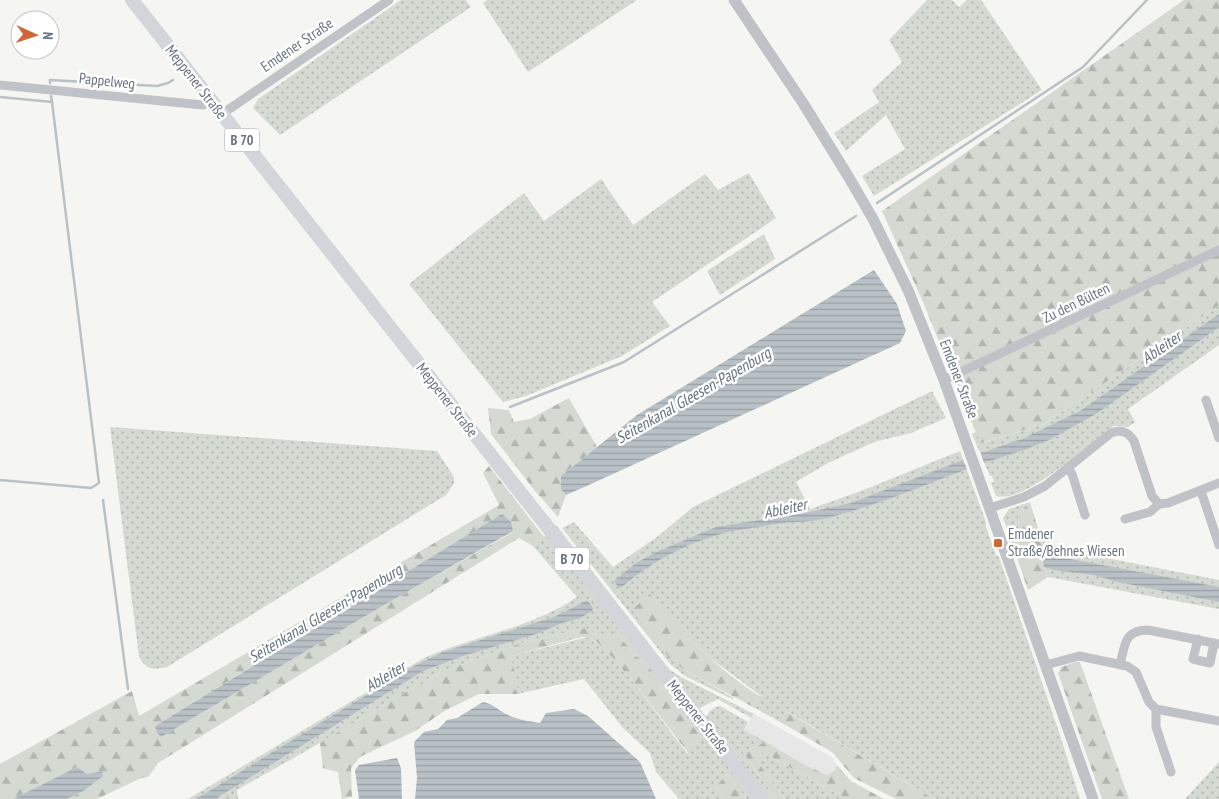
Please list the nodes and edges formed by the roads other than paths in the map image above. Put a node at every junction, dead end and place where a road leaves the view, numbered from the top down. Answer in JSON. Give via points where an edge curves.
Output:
{"nodes":[{"id":1,"x":132,"y":0,"type":"edge"},
{"id":2,"x":389,"y":0,"type":"edge"},
{"id":3,"x":734,"y":0,"type":"edge"},
{"id":4,"x":0,"y":85,"type":"edge"},
{"id":5,"x":212,"y":102,"type":"junction"},
{"id":6,"x":222,"y":114,"type":"junction"},
{"id":7,"x":1219,"y":250,"type":"edge"},
{"id":8,"x":944,"y":380,"type":"junction"},
{"id":9,"x":1206,"y":400,"type":"dead end"},
{"id":10,"x":1219,"y":438,"type":"edge"},
{"id":11,"x":1068,"y":467,"type":"junction"},
{"id":12,"x":1219,"y":484,"type":"edge"},
{"id":13,"x":1201,"y":491,"type":"junction"},
{"id":14,"x":1160,"y":504,"type":"junction"},
{"id":15,"x":990,"y":508,"type":"junction"},
{"id":16,"x":1085,"y":515,"type":"dead end"},
{"id":17,"x":1124,"y":519,"type":"dead end"},
{"id":18,"x":1219,"y":545,"type":"edge"},
{"id":19,"x":1198,"y":639,"type":"junction"},
{"id":20,"x":1216,"y":643,"type":"edge"},
{"id":21,"x":1120,"y":665,"type":"junction"},
{"id":22,"x":1046,"y":666,"type":"junction"},
{"id":23,"x":1156,"y":710,"type":"junction"},
{"id":24,"x":1219,"y":721,"type":"edge"},
{"id":25,"x":1171,"y":772,"type":"dead end"},
{"id":26,"x":762,"y":799,"type":"edge"},
{"id":27,"x":1093,"y":799,"type":"edge"}],
"edges":[{"from":1,"to":5,"type":"main road","name":"Meppener Straße","number":"B 70"},
{"from":2,"to":6,"type":"street","name":"Emdener Straße"},
{"from":3,"to":8,"type":"street","name":"Emdener Straße","via":[[807,109],[873,219],[908,290]]},
{"from":4,"to":5,"type":"street","name":"Pappelweg","via":[[203,105]]},
{"from":5,"to":6,"type":"main road","name":"Meppener Straße","number":"B 70"},
{"from":6,"to":26,"type":"main road","name":"Meppener Straße","number":"B 70"},
{"from":7,"to":8,"type":"street","name":"Zu den Bülten"},
{"from":8,"to":15,"type":"street","name":"Emdener Straße"},
{"from":9,"to":10,"type":"street"},
{"from":11,"to":14,"type":"street","via":[[1111,433],[1120,430],[1130,434],[1152,496]]},
{"from":11,"to":15,"type":"street","via":[[1024,498]]},
{"from":11,"to":16,"type":"street"},
{"from":12,"to":13,"type":"street"},
{"from":13,"to":14,"type":"street"},
{"from":13,"to":18,"type":"street"},
{"from":14,"to":17,"type":"street","via":[[1150,512]]},
{"from":15,"to":22,"type":"street","name":"Emdener Straße"},
{"from":19,"to":20,"type":"street"},
{"from":19,"to":20,"type":"street","via":[[1193,659],[1210,663]]},
{"from":19,"to":21,"type":"street","via":[[1137,630],[1128,636]]},
{"from":21,"to":22,"type":"street","via":[[1079,656]]},
{"from":21,"to":23,"type":"street","via":[[1136,672]]},
{"from":22,"to":27,"type":"street","name":"Emdener Straße"},
{"from":23,"to":24,"type":"street"},
{"from":23,"to":25,"type":"street","via":[[1156,727]]}]}
